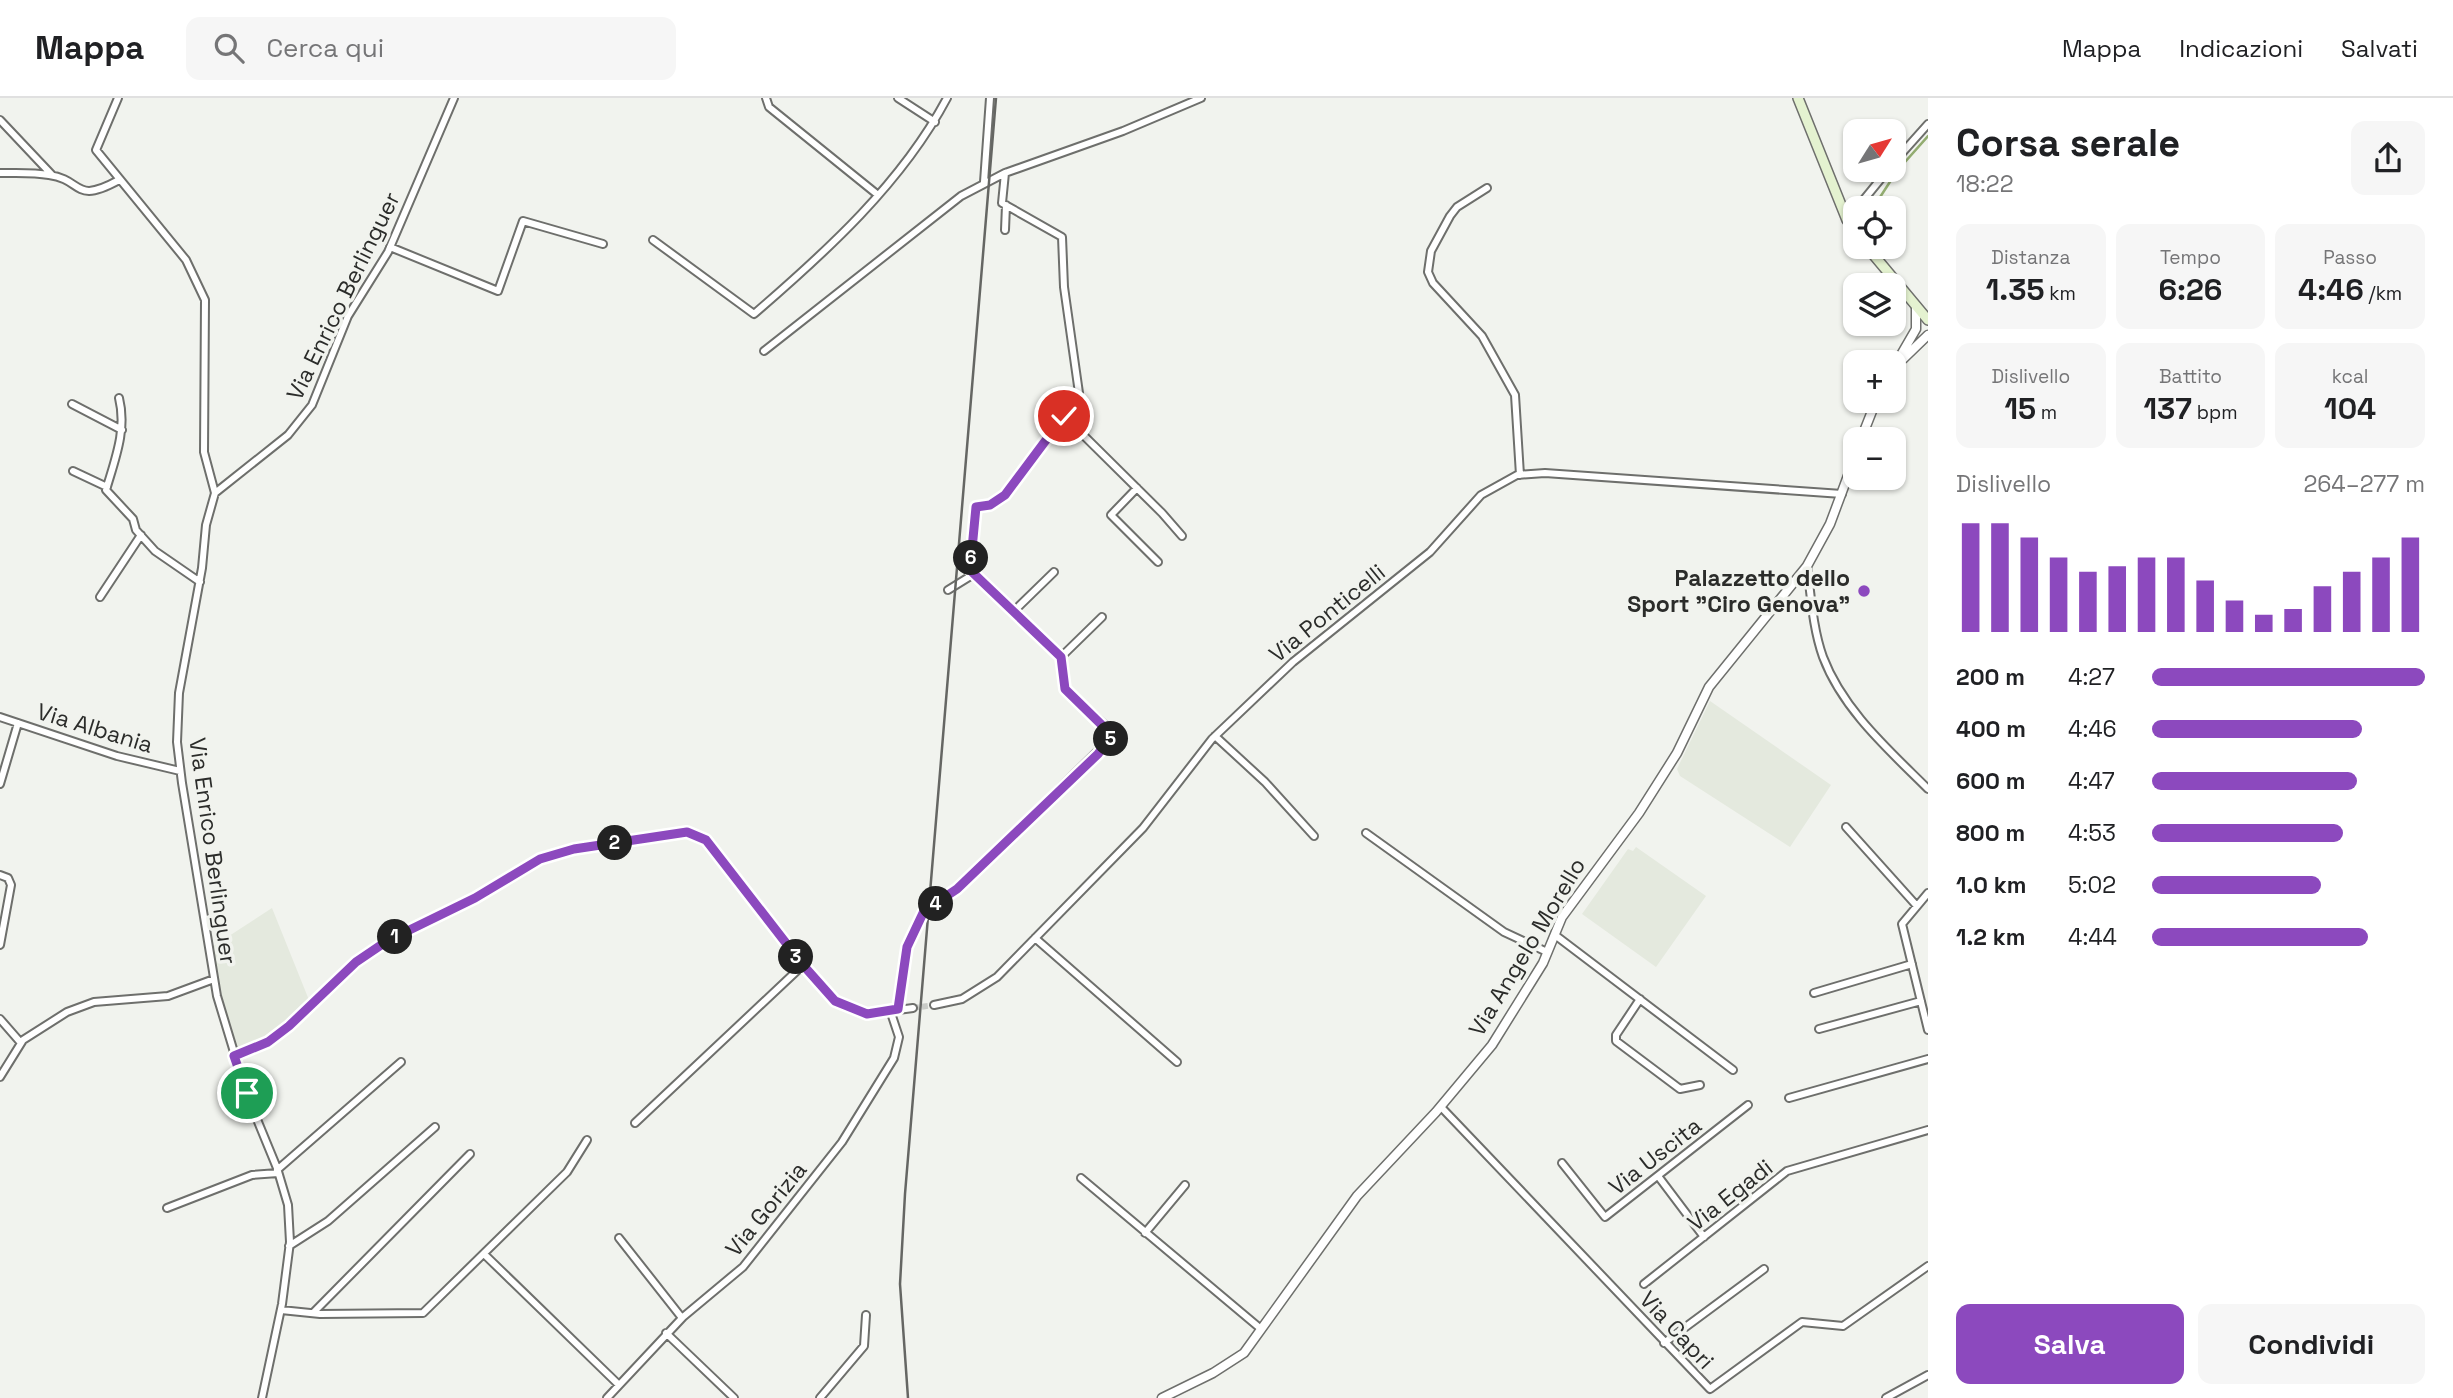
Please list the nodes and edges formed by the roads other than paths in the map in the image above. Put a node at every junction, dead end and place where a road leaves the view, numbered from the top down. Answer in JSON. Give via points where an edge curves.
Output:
{"nodes":[{"id":1,"x":118,"y":98,"type":"edge"},
{"id":2,"x":766,"y":98,"type":"edge"},
{"id":3,"x":898,"y":98,"type":"edge"},
{"id":4,"x":947,"y":98,"type":"edge"},
{"id":5,"x":990,"y":98,"type":"edge"},
{"id":6,"x":1201,"y":98,"type":"edge"},
{"id":7,"x":1798,"y":98,"type":"edge"},
{"id":8,"x":452,"y":99,"type":"edge"},
{"id":9,"x":0,"y":120,"type":"edge"},
{"id":10,"x":935,"y":122,"type":"junction"},
{"id":11,"x":1928,"y":124,"type":"edge"},
{"id":12,"x":1906,"y":149,"type":"edge"},
{"id":13,"x":0,"y":173,"type":"edge"},
{"id":14,"x":1005,"y":173,"type":"junction"},
{"id":15,"x":52,"y":175,"type":"junction"},
{"id":16,"x":119,"y":180,"type":"junction"},
{"id":17,"x":984,"y":182,"type":"junction"},
{"id":18,"x":1878,"y":182,"type":"edge"},
{"id":19,"x":1487,"y":188,"type":"dead end"},
{"id":20,"x":878,"y":195,"type":"junction"},
{"id":21,"x":1867,"y":196,"type":"edge"},
{"id":22,"x":1006,"y":205,"type":"junction"},
{"id":23,"x":1843,"y":210,"type":"edge"},
{"id":24,"x":1005,"y":230,"type":"dead end"},
{"id":25,"x":653,"y":240,"type":"dead end"},
{"id":26,"x":603,"y":244,"type":"dead end"},
{"id":27,"x":390,"y":247,"type":"junction"},
{"id":28,"x":1877,"y":259,"type":"edge"},
{"id":29,"x":1916,"y":306,"type":"junction"},
{"id":30,"x":1928,"y":321,"type":"edge"},
{"id":31,"x":1916,"y":329,"type":"junction"},
{"id":32,"x":1926,"y":335,"type":"edge"},
{"id":33,"x":1904,"y":350,"type":"edge"},
{"id":34,"x":764,"y":351,"type":"dead end"},
{"id":35,"x":1906,"y":356,"type":"edge"},
{"id":36,"x":120,"y":398,"type":"dead end"},
{"id":37,"x":72,"y":404,"type":"dead end"},
{"id":38,"x":1064,"y":416,"type":"junction"},
{"id":39,"x":122,"y":430,"type":"junction"},
{"id":40,"x":73,"y":471,"type":"dead end"},
{"id":41,"x":1520,"y":475,"type":"junction"},
{"id":42,"x":107,"y":487,"type":"junction"},
{"id":43,"x":1137,"y":488,"type":"junction"},
{"id":44,"x":1843,"y":490,"type":"edge"},
{"id":45,"x":215,"y":493,"type":"junction"},
{"id":46,"x":1842,"y":494,"type":"junction"},
{"id":47,"x":141,"y":535,"type":"junction"},
{"id":48,"x":1182,"y":536,"type":"dead end"},
{"id":49,"x":1158,"y":562,"type":"dead end"},
{"id":50,"x":1807,"y":566,"type":"junction"},
{"id":51,"x":970,"y":570,"type":"junction"},
{"id":52,"x":1054,"y":572,"type":"dead end"},
{"id":53,"x":200,"y":582,"type":"junction"},
{"id":54,"x":948,"y":590,"type":"dead end"},
{"id":55,"x":100,"y":597,"type":"dead end"},
{"id":56,"x":1014,"y":611,"type":"junction"},
{"id":57,"x":1102,"y":617,"type":"dead end"},
{"id":58,"x":1061,"y":657,"type":"junction"},
{"id":59,"x":0,"y":718,"type":"edge"},
{"id":60,"x":18,"y":723,"type":"junction"},
{"id":61,"x":1215,"y":736,"type":"junction"},
{"id":62,"x":180,"y":771,"type":"junction"},
{"id":63,"x":0,"y":784,"type":"edge"},
{"id":64,"x":1928,"y":789,"type":"edge"},
{"id":65,"x":1846,"y":827,"type":"dead end"},
{"id":66,"x":1366,"y":833,"type":"dead end"},
{"id":67,"x":1314,"y":836,"type":"dead end"},
{"id":68,"x":0,"y":875,"type":"edge"},
{"id":69,"x":1928,"y":893,"type":"edge"},
{"id":70,"x":1916,"y":905,"type":"junction"},
{"id":71,"x":1555,"y":935,"type":"junction"},
{"id":72,"x":1035,"y":938,"type":"junction"},
{"id":73,"x":0,"y":945,"type":"edge"},
{"id":74,"x":1547,"y":952,"type":"junction"},
{"id":75,"x":1912,"y":964,"type":"junction"},
{"id":76,"x":803,"y":965,"type":"junction"},
{"id":77,"x":214,"y":979,"type":"junction"},
{"id":78,"x":1814,"y":993,"type":"dead end"},
{"id":79,"x":1640,"y":999,"type":"junction"},
{"id":80,"x":1921,"y":1001,"type":"junction"},
{"id":81,"x":934,"y":1005,"type":"tunnel mouth"},
{"id":82,"x":913,"y":1008,"type":"tunnel mouth"},
{"id":83,"x":898,"y":1009,"type":"junction"},
{"id":84,"x":890,"y":1010,"type":"junction"},
{"id":85,"x":0,"y":1019,"type":"edge"},
{"id":86,"x":1819,"y":1030,"type":"dead end"},
{"id":87,"x":1928,"y":1030,"type":"edge"},
{"id":88,"x":21,"y":1043,"type":"junction"},
{"id":89,"x":234,"y":1056,"type":"junction"},
{"id":90,"x":1928,"y":1059,"type":"edge"},
{"id":91,"x":401,"y":1062,"type":"dead end"},
{"id":92,"x":1177,"y":1062,"type":"dead end"},
{"id":93,"x":1733,"y":1070,"type":"dead end"},
{"id":94,"x":0,"y":1077,"type":"edge"},
{"id":95,"x":1700,"y":1085,"type":"dead end"},
{"id":96,"x":1789,"y":1098,"type":"dead end"},
{"id":97,"x":1748,"y":1105,"type":"dead end"},
{"id":98,"x":1441,"y":1107,"type":"junction"},
{"id":99,"x":635,"y":1123,"type":"dead end"},
{"id":100,"x":435,"y":1127,"type":"dead end"},
{"id":101,"x":1928,"y":1130,"type":"edge"},
{"id":102,"x":587,"y":1140,"type":"dead end"},
{"id":103,"x":470,"y":1154,"type":"dead end"},
{"id":104,"x":1562,"y":1163,"type":"dead end"},
{"id":105,"x":278,"y":1172,"type":"junction"},
{"id":106,"x":1658,"y":1176,"type":"junction"},
{"id":107,"x":1081,"y":1178,"type":"dead end"},
{"id":108,"x":1185,"y":1185,"type":"dead end"},
{"id":109,"x":167,"y":1208,"type":"dead end"},
{"id":110,"x":1145,"y":1233,"type":"junction"},
{"id":111,"x":1704,"y":1237,"type":"junction"},
{"id":112,"x":619,"y":1238,"type":"dead end"},
{"id":113,"x":289,"y":1246,"type":"junction"},
{"id":114,"x":485,"y":1255,"type":"dead end"},
{"id":115,"x":1928,"y":1266,"type":"edge"},
{"id":116,"x":1764,"y":1269,"type":"dead end"},
{"id":117,"x":1644,"y":1284,"type":"dead end"},
{"id":118,"x":281,"y":1310,"type":"junction"},
{"id":119,"x":313,"y":1313,"type":"junction"},
{"id":120,"x":866,"y":1315,"type":"dead end"},
{"id":121,"x":682,"y":1318,"type":"junction"},
{"id":122,"x":1261,"y":1329,"type":"junction"},
{"id":123,"x":666,"y":1333,"type":"junction"},
{"id":124,"x":1664,"y":1343,"type":"junction"},
{"id":125,"x":1928,"y":1375,"type":"edge"},
{"id":126,"x":619,"y":1385,"type":"junction"},
{"id":127,"x":262,"y":1398,"type":"edge"},
{"id":128,"x":607,"y":1398,"type":"edge"},
{"id":129,"x":734,"y":1398,"type":"edge"},
{"id":130,"x":820,"y":1398,"type":"edge"},
{"id":131,"x":1162,"y":1398,"type":"edge"},
{"id":132,"x":1886,"y":1398,"type":"edge"}],
"edges":[{"from":1,"to":16,"type":"street","via":[[96,150]]},
{"from":2,"to":20,"type":"street","via":[[769,107]]},
{"from":3,"to":10,"type":"street"},
{"from":4,"to":10,"type":"street"},
{"from":5,"to":17,"type":"street"},
{"from":6,"to":14,"type":"street"},
{"from":7,"to":23,"type":"main road"},
{"from":8,"to":27,"type":"street","name":"Via Enrico Berlinguer"},
{"from":9,"to":15,"type":"street"},
{"from":10,"to":20,"type":"street"},
{"from":11,"to":12,"type":"street"},
{"from":13,"to":15,"type":"street"},
{"from":14,"to":17,"type":"street"},
{"from":14,"to":22,"type":"street","via":[[1002,203]]},
{"from":15,"to":16,"type":"street","via":[[81,191],[102,189]]},
{"from":16,"to":45,"type":"street","via":[[186,260],[205,300],[205,452]]},
{"from":17,"to":34,"type":"street"},
{"from":18,"to":21,"type":"street"},
{"from":19,"to":41,"type":"street","via":[[1450,216],[1431,251],[1428,272],[1482,336],[1515,395]]},
{"from":20,"to":25,"type":"street","via":[[752,315]]},
{"from":22,"to":24,"type":"street"},
{"from":22,"to":38,"type":"street","via":[[1062,237],[1079,393]]},
{"from":26,"to":27,"type":"street","via":[[524,221],[498,291]]},
{"from":27,"to":45,"type":"street","name":"Via Enrico Berlinguer","via":[[348,316],[313,405],[288,435]]},
{"from":28,"to":29,"type":"main road"},
{"from":29,"to":30,"type":"main road"},
{"from":29,"to":31,"type":"street"},
{"from":30,"to":31,"type":"street"},
{"from":30,"to":32,"type":"street"},
{"from":31,"to":33,"type":"street"},
{"from":32,"to":35,"type":"street"},
{"from":36,"to":39,"type":"street"},
{"from":37,"to":39,"type":"street"},
{"from":38,"to":43,"type":"street"},
{"from":38,"to":51,"type":"street","via":[[1005,495],[990,505],[976,507]]},
{"from":39,"to":42,"type":"street"},
{"from":40,"to":42,"type":"street"},
{"from":41,"to":46,"type":"street","name":"Via Ponticelli"},
{"from":41,"to":61,"type":"street","name":"Via Ponticelli","via":[[1480,495],[1430,552],[1293,662]]},
{"from":42,"to":47,"type":"street"},
{"from":43,"to":48,"type":"street"},
{"from":43,"to":49,"type":"street","via":[[1111,515]]},
{"from":44,"to":46,"type":"street","name":"Via Angelo Morello"},
{"from":45,"to":53,"type":"street","name":"Via Enrico Berlinguer","via":[[206,525]]},
{"from":46,"to":50,"type":"street","name":"Via Angelo Morello"},
{"from":47,"to":53,"type":"street","via":[[155,551]]},
{"from":47,"to":55,"type":"street"},
{"from":50,"to":64,"type":"street","via":[[1814,625],[1837,685],[1858,716]]},
{"from":50,"to":71,"type":"street","name":"Via Angelo Morello","via":[[1709,687],[1677,753],[1578,894]]},
{"from":51,"to":54,"type":"street","via":[[969,577]]},
{"from":51,"to":56,"type":"street"},
{"from":52,"to":56,"type":"street"},
{"from":53,"to":62,"type":"street","name":"Via Enrico Berlinguer","via":[[179,693]]},
{"from":56,"to":58,"type":"street"},
{"from":57,"to":58,"type":"street"},
{"from":58,"to":83,"type":"street","via":[[1065,689],[1108,727],[1111,738],[957,889],[924,911],[907,947]]},
{"from":59,"to":60,"type":"street","name":"Via Albania"},
{"from":60,"to":62,"type":"street","name":"Via Albania","via":[[117,756]]},
{"from":60,"to":63,"type":"street"},
{"from":61,"to":67,"type":"street"},
{"from":61,"to":72,"type":"street","name":"Via Ponticelli","via":[[1143,828]]},
{"from":62,"to":77,"type":"street","name":"Via Enrico Berlinguer"},
{"from":65,"to":70,"type":"street"},
{"from":66,"to":74,"type":"street","via":[[1504,932]]},
{"from":68,"to":73,"type":"street","via":[[11,885]]},
{"from":69,"to":70,"type":"street"},
{"from":70,"to":75,"type":"street","via":[[1902,925]]},
{"from":71,"to":74,"type":"street","name":"Via Angelo Morello"},
{"from":71,"to":79,"type":"street"},
{"from":72,"to":81,"type":"street","name":"Via Ponticelli","via":[[997,977],[962,999]]},
{"from":72,"to":92,"type":"street"},
{"from":74,"to":98,"type":"street","name":"Via Angelo Morello","via":[[1502,1031]]},
{"from":75,"to":78,"type":"street"},
{"from":75,"to":80,"type":"street"},
{"from":76,"to":84,"type":"street","via":[[835,1001],[867,1014]]},
{"from":76,"to":89,"type":"street","via":[[706,840],[687,832],[574,849],[540,859],[475,898],[387,941],[356,962],[268,1042]]},
{"from":76,"to":99,"type":"street"},
{"from":77,"to":88,"type":"street","via":[[168,996],[94,1002],[67,1012]]},
{"from":77,"to":89,"type":"street","name":"Via Enrico Berlinguer"},
{"from":79,"to":93,"type":"street"},
{"from":79,"to":95,"type":"street","via":[[1616,1035],[1619,1045],[1680,1089]]},
{"from":80,"to":86,"type":"street"},
{"from":80,"to":87,"type":"street"},
{"from":82,"to":83,"type":"street"},
{"from":83,"to":84,"type":"street"},
{"from":84,"to":121,"type":"street","name":"Via Gorizia","via":[[899,1037],[894,1058],[842,1142],[743,1268]]},
{"from":85,"to":88,"type":"street"},
{"from":88,"to":94,"type":"street"},
{"from":89,"to":105,"type":"street","name":"Via Enrico Berlinguer"},
{"from":90,"to":96,"type":"street"},
{"from":91,"to":105,"type":"street"},
{"from":97,"to":106,"type":"street","name":"Via Uscita"},
{"from":98,"to":122,"type":"street","name":"Via Angelo Morello","via":[[1357,1196]]},
{"from":98,"to":124,"type":"street","name":"Via Capri"},
{"from":100,"to":113,"type":"street","via":[[328,1221]]},
{"from":101,"to":111,"type":"street","name":"Via Egadi","via":[[1787,1171]]},
{"from":102,"to":119,"type":"street","via":[[567,1172],[423,1313]]},
{"from":103,"to":119,"type":"street"},
{"from":104,"to":106,"type":"street","name":"Via Uscita","via":[[1605,1217]]},
{"from":105,"to":109,"type":"street","via":[[252,1175]]},
{"from":105,"to":113,"type":"street","name":"Via Enrico Berlinguer","via":[[288,1205]]},
{"from":106,"to":111,"type":"street"},
{"from":107,"to":110,"type":"street"},
{"from":108,"to":110,"type":"street"},
{"from":110,"to":122,"type":"street"},
{"from":111,"to":117,"type":"street","name":"Via Egadi"},
{"from":112,"to":121,"type":"street"},
{"from":113,"to":118,"type":"street","name":"Via Enrico Berlinguer"},
{"from":114,"to":126,"type":"street"},
{"from":115,"to":124,"type":"street","name":"Via Capri","via":[[1843,1326],[1802,1322],[1712,1389]]},
{"from":116,"to":124,"type":"street"},
{"from":118,"to":119,"type":"street"},
{"from":118,"to":127,"type":"street","name":"Via Enrico Berlinguer"},
{"from":120,"to":130,"type":"street","via":[[864,1346]]},
{"from":121,"to":123,"type":"street","name":"Via Gorizia"},
{"from":122,"to":131,"type":"street","name":"Via Angelo Morello","via":[[1237,1360]]},
{"from":123,"to":126,"type":"street","name":"Via Gorizia"},
{"from":123,"to":129,"type":"street"},
{"from":125,"to":132,"type":"street"},
{"from":126,"to":128,"type":"street","name":"Via Gorizia"}]}
